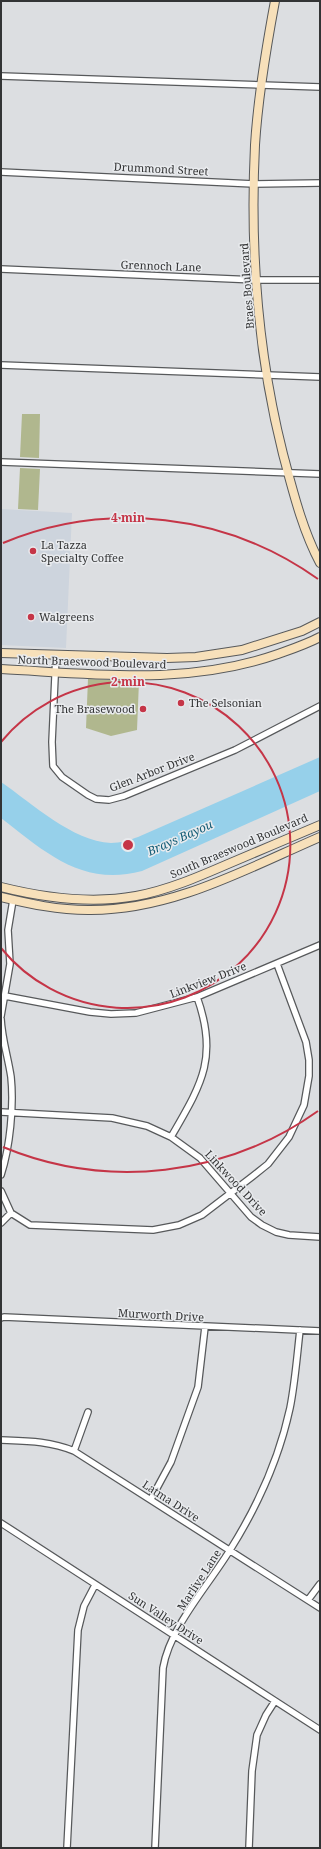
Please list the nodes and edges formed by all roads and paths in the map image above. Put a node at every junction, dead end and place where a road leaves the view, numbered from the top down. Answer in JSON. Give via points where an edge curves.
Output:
{"nodes":[{"id":1,"x":275,"y":1,"type":"edge"},
{"id":2,"x":1,"y":76,"type":"edge"},
{"id":3,"x":261,"y":86,"type":"junction"},
{"id":4,"x":320,"y":87,"type":"edge"},
{"id":5,"x":1,"y":172,"type":"edge"},
{"id":6,"x":320,"y":183,"type":"edge"},
{"id":7,"x":254,"y":184,"type":"junction"},
{"id":8,"x":1,"y":269,"type":"edge"},
{"id":9,"x":257,"y":280,"type":"junction"},
{"id":10,"x":320,"y":280,"type":"edge"},
{"id":11,"x":1,"y":365,"type":"edge"},
{"id":12,"x":266,"y":376,"type":"junction"},
{"id":13,"x":320,"y":377,"type":"edge"},
{"id":14,"x":1,"y":462,"type":"edge"},
{"id":15,"x":288,"y":474,"type":"junction"},
{"id":16,"x":320,"y":474,"type":"edge"},
{"id":17,"x":320,"y":563,"type":"edge"},
{"id":18,"x":320,"y":622,"type":"edge"},
{"id":19,"x":320,"y":637,"type":"edge"},
{"id":20,"x":1,"y":653,"type":"edge"},
{"id":21,"x":232,"y":653,"type":"junction"},
{"id":22,"x":56,"y":655,"type":"junction"},
{"id":23,"x":242,"y":665,"type":"junction"},
{"id":24,"x":1,"y":670,"type":"edge"},
{"id":25,"x":55,"y":672,"type":"junction"},
{"id":26,"x":320,"y":706,"type":"edge"},
{"id":27,"x":320,"y":825,"type":"edge"},
{"id":28,"x":320,"y":837,"type":"edge"},
{"id":29,"x":1,"y":887,"type":"edge"},
{"id":30,"x":1,"y":897,"type":"edge"},
{"id":31,"x":12,"y":900,"type":"junction"},
{"id":32,"x":320,"y":946,"type":"edge"},
{"id":33,"x":277,"y":964,"type":"junction"},
{"id":34,"x":5,"y":996,"type":"junction"},
{"id":35,"x":197,"y":997,"type":"junction"},
{"id":36,"x":1,"y":1016,"type":"edge"},
{"id":37,"x":1,"y":1019,"type":"edge"},
{"id":38,"x":1,"y":1112,"type":"edge"},
{"id":39,"x":10,"y":1113,"type":"junction"},
{"id":40,"x":171,"y":1136,"type":"junction"},
{"id":41,"x":1,"y":1175,"type":"edge"},
{"id":42,"x":1,"y":1191,"type":"edge"},
{"id":43,"x":231,"y":1193,"type":"junction"},
{"id":44,"x":12,"y":1213,"type":"junction"},
{"id":45,"x":1,"y":1223,"type":"edge"},
{"id":46,"x":320,"y":1237,"type":"edge"},
{"id":47,"x":1,"y":1318,"type":"edge"},
{"id":48,"x":205,"y":1327,"type":"junction"},
{"id":49,"x":300,"y":1330,"type":"junction"},
{"id":50,"x":320,"y":1331,"type":"edge"},
{"id":51,"x":88,"y":1412,"type":"dead end"},
{"id":52,"x":1,"y":1440,"type":"edge"},
{"id":53,"x":74,"y":1451,"type":"junction"},
{"id":54,"x":151,"y":1500,"type":"junction"},
{"id":55,"x":1,"y":1522,"type":"edge"},
{"id":56,"x":230,"y":1550,"type":"junction"},
{"id":57,"x":320,"y":1584,"type":"edge"},
{"id":58,"x":95,"y":1585,"type":"junction"},
{"id":59,"x":308,"y":1600,"type":"junction"},
{"id":60,"x":320,"y":1608,"type":"edge"},
{"id":61,"x":174,"y":1635,"type":"junction"},
{"id":62,"x":275,"y":1701,"type":"junction"},
{"id":63,"x":320,"y":1730,"type":"edge"},
{"id":64,"x":67,"y":1848,"type":"edge"},
{"id":65,"x":155,"y":1848,"type":"edge"},
{"id":66,"x":250,"y":1848,"type":"edge"}],
"edges":[{"from":1,"to":3,"type":"main road","name":"Braes Boulevard"},
{"from":2,"to":3,"type":"street"},
{"from":3,"to":4,"type":"street"},
{"from":3,"to":7,"type":"main road","name":"Braes Boulevard"},
{"from":5,"to":7,"type":"street","name":"Drummond Street"},
{"from":6,"to":7,"type":"street","name":"Drummond Street"},
{"from":7,"to":9,"type":"main road","name":"Braes Boulevard"},
{"from":8,"to":9,"type":"street","name":"Grennoch Lane"},
{"from":9,"to":10,"type":"street","name":"Grennoch Lane"},
{"from":9,"to":12,"type":"main road","name":"Braes Boulevard"},
{"from":11,"to":12,"type":"street"},
{"from":12,"to":13,"type":"street"},
{"from":12,"to":15,"type":"main road","name":"Braes Boulevard"},
{"from":14,"to":15,"type":"street"},
{"from":15,"to":16,"type":"street"},
{"from":15,"to":17,"type":"main road","name":"Braes Boulevard","via":[[298,510]]},
{"from":18,"to":21,"type":"main road","name":"North Braeswood Boulevard","via":[[278,640]]},
{"from":19,"to":23,"type":"main road","name":"North Braeswood Boulevard"},
{"from":20,"to":22,"type":"main road","name":"North Braeswood Boulevard"},
{"from":21,"to":22,"type":"main road","name":"North Braeswood Boulevard","via":[[196,658]]},
{"from":21,"to":23,"type":"main road"},
{"from":22,"to":25,"type":"street","name":"Glen Arbor Drive"},
{"from":23,"to":25,"type":"main road","name":"North Braeswood Boulevard","via":[[204,673],[166,676]]},
{"from":24,"to":25,"type":"main road","name":"North Braeswood Boulevard"},
{"from":25,"to":26,"type":"street","name":"Glen Arbor Drive","via":[[53,766],[73,786],[103,800],[124,796],[235,750]]},
{"from":27,"to":29,"type":"main road","name":"South Braeswood Boulevard","via":[[198,877],[136,896],[79,899],[46,896]]},
{"from":28,"to":31,"type":"main road","name":"South Braeswood Boulevard","via":[[205,887],[154,903],[88,910],[38,906]]},
{"from":30,"to":31,"type":"main road","name":"South Braeswood Boulevard"},
{"from":31,"to":34,"type":"street","via":[[8,930],[10,964]]},
{"from":32,"to":33,"type":"street","name":"Linkview Drive"},
{"from":33,"to":35,"type":"street","name":"Linkview Drive"},
{"from":33,"to":43,"type":"street","via":[[306,1042],[309,1060],[307,1092],[304,1106],[289,1137],[268,1164]]},
{"from":34,"to":35,"type":"street","name":"Linkview Drive","via":[[90,1012],[123,1014],[162,1008]]},
{"from":34,"to":36,"type":"street"},
{"from":35,"to":40,"type":"street","via":[[207,1038],[206,1064],[197,1090]]},
{"from":37,"to":39,"type":"street","via":[[11,1077]]},
{"from":38,"to":39,"type":"street","name":"Linkwood Drive"},
{"from":39,"to":40,"type":"street","name":"Linkwood Drive","via":[[123,1120]]},
{"from":39,"to":41,"type":"street","via":[[9,1147]]},
{"from":40,"to":43,"type":"street","name":"Linkwood Drive","via":[[200,1158]]},
{"from":42,"to":44,"type":"street"},
{"from":43,"to":44,"type":"street","via":[[190,1221],[153,1230],[37,1226],[22,1221]]},
{"from":43,"to":46,"type":"street","name":"Linkwood Drive","via":[[251,1217],[268,1229],[289,1235]]},
{"from":44,"to":45,"type":"street"},
{"from":47,"to":48,"type":"street","name":"Murworth Drive"},
{"from":48,"to":49,"type":"street","name":"Murworth Drive"},
{"from":48,"to":54,"type":"street","via":[[198,1387],[171,1462]]},
{"from":49,"to":50,"type":"street","name":"Murworth Drive"},
{"from":49,"to":56,"type":"street","name":"Marlive Lane","via":[[290,1408],[281,1441],[266,1483]]},
{"from":51,"to":53,"type":"street"},
{"from":52,"to":53,"type":"street","name":"Latma Drive","via":[[47,1442]]},
{"from":53,"to":54,"type":"street","name":"Latma Drive"},
{"from":54,"to":56,"type":"street","name":"Latma Drive"},
{"from":55,"to":58,"type":"street","name":"Sun Valley Drive"},
{"from":56,"to":59,"type":"street","name":"Latma Drive"},
{"from":56,"to":61,"type":"street","name":"Marlive Lane"},
{"from":57,"to":59,"type":"street"},
{"from":58,"to":61,"type":"street","name":"Sun Valley Drive"},
{"from":58,"to":64,"type":"street","via":[[84,1606],[78,1630]]},
{"from":59,"to":60,"type":"street","name":"Latma Drive"},
{"from":61,"to":62,"type":"street","name":"Sun Valley Drive"},
{"from":61,"to":65,"type":"street","name":"Marlive Lane","via":[[166,1652],[163,1668]]},
{"from":62,"to":63,"type":"street","name":"Sun Valley Drive"},
{"from":62,"to":66,"type":"street","via":[[257,1735],[252,1771]]}]}
